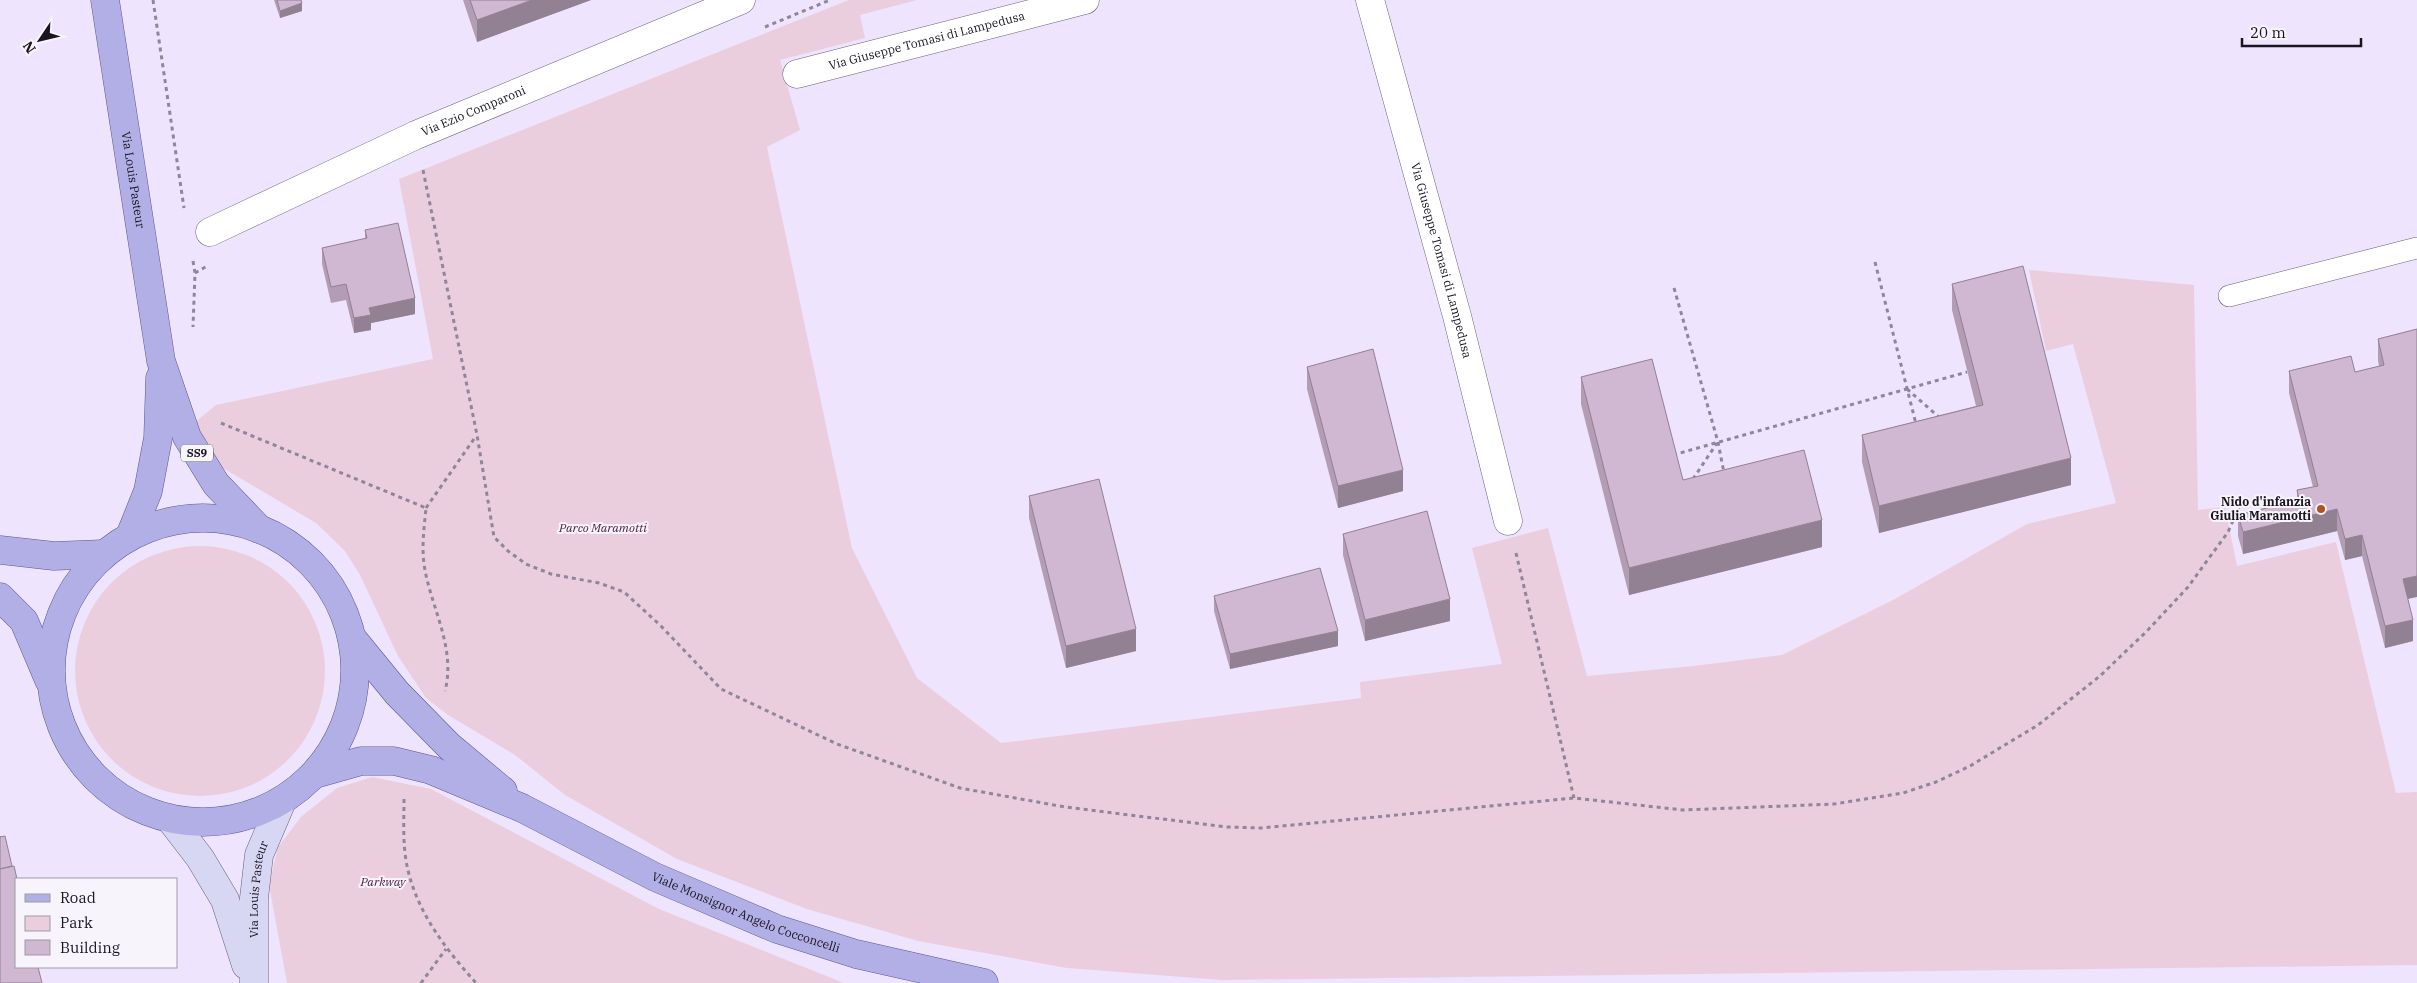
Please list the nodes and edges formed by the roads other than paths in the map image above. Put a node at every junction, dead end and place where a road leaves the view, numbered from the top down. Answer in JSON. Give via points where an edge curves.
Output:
{"nodes":[{"id":1,"x":105,"y":0,"type":"edge"},
{"id":2,"x":740,"y":0,"type":"edge"},
{"id":3,"x":1085,"y":0,"type":"edge"},
{"id":4,"x":1370,"y":0,"type":"edge"},
{"id":5,"x":798,"y":74,"type":"dead end"},
{"id":6,"x":210,"y":232,"type":"dead end"},
{"id":7,"x":2417,"y":248,"type":"edge"},
{"id":8,"x":2229,"y":296,"type":"dead end"},
{"id":9,"x":161,"y":362,"type":"junction"},
{"id":10,"x":1508,"y":521,"type":"road end"},
{"id":11,"x":259,"y":529,"type":"junction"},
{"id":12,"x":130,"y":536,"type":"junction"},
{"id":13,"x":0,"y":550,"type":"edge"},
{"id":14,"x":103,"y":554,"type":"junction"},
{"id":15,"x":0,"y":597,"type":"edge"},
{"id":16,"x":352,"y":638,"type":"junction"},
{"id":17,"x":51,"y":686,"type":"junction"},
{"id":18,"x":315,"y":774,"type":"junction"},
{"id":19,"x":282,"y":801,"type":"junction"},
{"id":20,"x":522,"y":808,"type":"junction"},
{"id":21,"x":170,"y":819,"type":"junction"},
{"id":22,"x":253,"y":983,"type":"edge"},
{"id":23,"x":984,"y":983,"type":"edge"}],
"edges":[{"from":1,"to":9,"type":"main road","name":"Via Louis Pasteur"},
{"from":2,"to":6,"type":"street","name":"Via Ezio Comparoni","via":[[416,135]]},
{"from":3,"to":5,"type":"street","name":"Via Giuseppe Tomasi di Lampedusa"},
{"from":4,"to":10,"type":"street","name":"Via Giuseppe Tomasi di Lampedusa","via":[[1457,316]]},
{"from":7,"to":8,"type":"lane"},
{"from":9,"to":11,"type":"main road","name":"Via Louis Pasteur","number":"SS9","via":[[187,437],[216,484]]},
{"from":9,"to":12,"type":"main road","name":"Via Louis Pasteur","via":[[156,447],[148,491]]},
{"from":11,"to":12,"type":"main road","name":"Via Louis Pasteur","via":[[216,518],[172,521]]},
{"from":11,"to":16,"type":"main road","name":"Via Louis Pasteur","via":[[292,547],[319,572],[339,603]]},
{"from":12,"to":14,"type":"main road","name":"Via Louis Pasteur"},
{"from":13,"to":14,"type":"main road","via":[[54,556]]},
{"from":14,"to":17,"type":"main road","name":"Via Louis Pasteur","via":[[68,601],[54,637]]},
{"from":15,"to":17,"type":"main road","via":[[24,622]]},
{"from":16,"to":18,"type":"main road","name":"Via Louis Pasteur","via":[[355,687],[342,733]]},
{"from":16,"to":20,"type":"main road","name":"Viale Monsignor Angelo Cocconcelli","via":[[397,693],[450,746]]},
{"from":17,"to":21,"type":"main road","name":"Via Louis Pasteur","via":[[64,732],[90,772],[126,802]]},
{"from":18,"to":19,"type":"main road","name":"Via Louis Pasteur"},
{"from":18,"to":20,"type":"main road","name":"Viale Monsignor Angelo Cocconcelli","via":[[361,760],[394,761],[431,770]]},
{"from":19,"to":21,"type":"main road","name":"Via Louis Pasteur","via":[[246,817],[209,823]]},
{"from":19,"to":22,"type":"main road","name":"Via Louis Pasteur","via":[[258,855]]},
{"from":20,"to":23,"type":"main road","name":"Viale Monsignor Angelo Cocconcelli","via":[[654,878],[777,929],[856,954]]},
{"from":21,"to":22,"type":"main road","name":"Via Louis Pasteur","via":[[200,858],[225,900]]}]}
